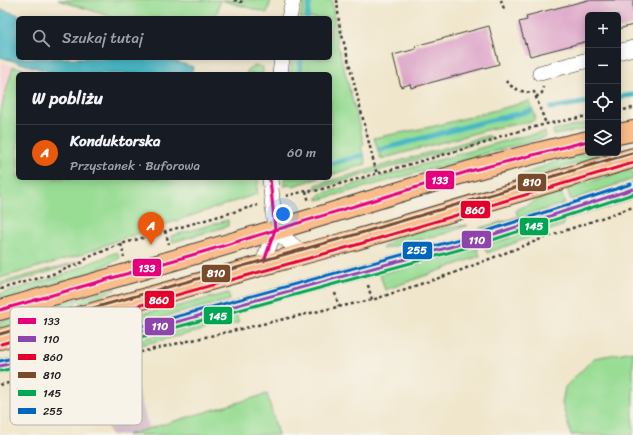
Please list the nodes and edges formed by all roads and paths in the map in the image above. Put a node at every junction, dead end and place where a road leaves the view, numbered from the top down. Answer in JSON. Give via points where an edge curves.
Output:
{"nodes":[{"id":1,"x":234,"y":0,"type":"edge"},
{"id":2,"x":242,"y":0,"type":"edge"},
{"id":3,"x":293,"y":0,"type":"edge"},
{"id":4,"x":337,"y":0,"type":"edge"},
{"id":5,"x":501,"y":0,"type":"edge"},
{"id":6,"x":504,"y":9,"type":"dead end"},
{"id":7,"x":289,"y":16,"type":"edge"},
{"id":8,"x":633,"y":48,"type":"edge"},
{"id":9,"x":621,"y":51,"type":"edge"},
{"id":10,"x":282,"y":60,"type":"edge"},
{"id":11,"x":585,"y":61,"type":"edge"},
{"id":12,"x":280,"y":72,"type":"edge"},
{"id":13,"x":540,"y":73,"type":"dead end"},
{"id":14,"x":506,"y":81,"type":"dead end"},
{"id":15,"x":633,"y":108,"type":"edge"},
{"id":16,"x":621,"y":110,"type":"edge"},
{"id":17,"x":585,"y":117,"type":"edge"},
{"id":18,"x":546,"y":124,"type":"junction"},
{"id":19,"x":633,"y":131,"type":"edge"},
{"id":20,"x":621,"y":133,"type":"edge"},
{"id":21,"x":585,"y":142,"type":"edge"},
{"id":22,"x":633,"y":158,"type":"edge"},
{"id":23,"x":377,"y":175,"type":"junction"},
{"id":24,"x":270,"y":180,"type":"edge"},
{"id":25,"x":633,"y":189,"type":"edge"},
{"id":26,"x":306,"y":191,"type":"junction"},
{"id":27,"x":286,"y":196,"type":"dead end"},
{"id":28,"x":258,"y":205,"type":"dead end"},
{"id":29,"x":310,"y":205,"type":"dead end"},
{"id":30,"x":633,"y":207,"type":"edge"},
{"id":31,"x":275,"y":230,"type":"junction"},
{"id":32,"x":303,"y":254,"type":"junction"},
{"id":33,"x":262,"y":265,"type":"junction"},
{"id":34,"x":0,"y":289,"type":"edge"},
{"id":35,"x":10,"y":307,"type":"edge"},
{"id":36,"x":10,"y":307,"type":"edge"},
{"id":37,"x":113,"y":307,"type":"edge"},
{"id":38,"x":0,"y":310,"type":"edge"},
{"id":39,"x":142,"y":331,"type":"edge"},
{"id":40,"x":10,"y":336,"type":"edge"},
{"id":41,"x":0,"y":339,"type":"edge"},
{"id":42,"x":142,"y":352,"type":"edge"},
{"id":43,"x":10,"y":364,"type":"edge"},
{"id":44,"x":0,"y":366,"type":"edge"},
{"id":45,"x":10,"y":383,"type":"edge"},
{"id":46,"x":0,"y":385,"type":"edge"}],
"edges":[{"from":1,"to":2,"type":"path"},
{"from":3,"to":7,"type":"street"},
{"from":4,"to":23,"type":"path","via":[[339,23]]},
{"from":5,"to":6,"type":"path"},
{"from":8,"to":9,"type":"street"},
{"from":10,"to":12,"type":"street"},
{"from":11,"to":13,"type":"street"},
{"from":14,"to":18,"type":"path","via":[[522,92],[534,92]]},
{"from":15,"to":16,"type":"path"},
{"from":17,"to":18,"type":"path"},
{"from":18,"to":23,"type":"path"},
{"from":19,"to":20,"type":"main road"},
{"from":21,"to":31,"type":"main road","via":[[455,174]]},
{"from":22,"to":32,"type":"main road"},
{"from":23,"to":26,"type":"path","via":[[315,192]]},
{"from":24,"to":31,"type":"street"},
{"from":25,"to":39,"type":"street","via":[[472,241]]},
{"from":26,"to":27,"type":"path"},
{"from":26,"to":29,"type":"path"},
{"from":28,"to":34,"type":"path","via":[[121,244],[50,275]]},
{"from":30,"to":42,"type":"path","via":[[372,300]]},
{"from":31,"to":32,"type":"street"},
{"from":31,"to":33,"type":"street"},
{"from":31,"to":35,"type":"main road"},
{"from":32,"to":33,"type":"main road"},
{"from":33,"to":37,"type":"main road"},
{"from":36,"to":38,"type":"main road"},
{"from":40,"to":41,"type":"main road"},
{"from":43,"to":44,"type":"street"},
{"from":45,"to":46,"type":"path"}]}
